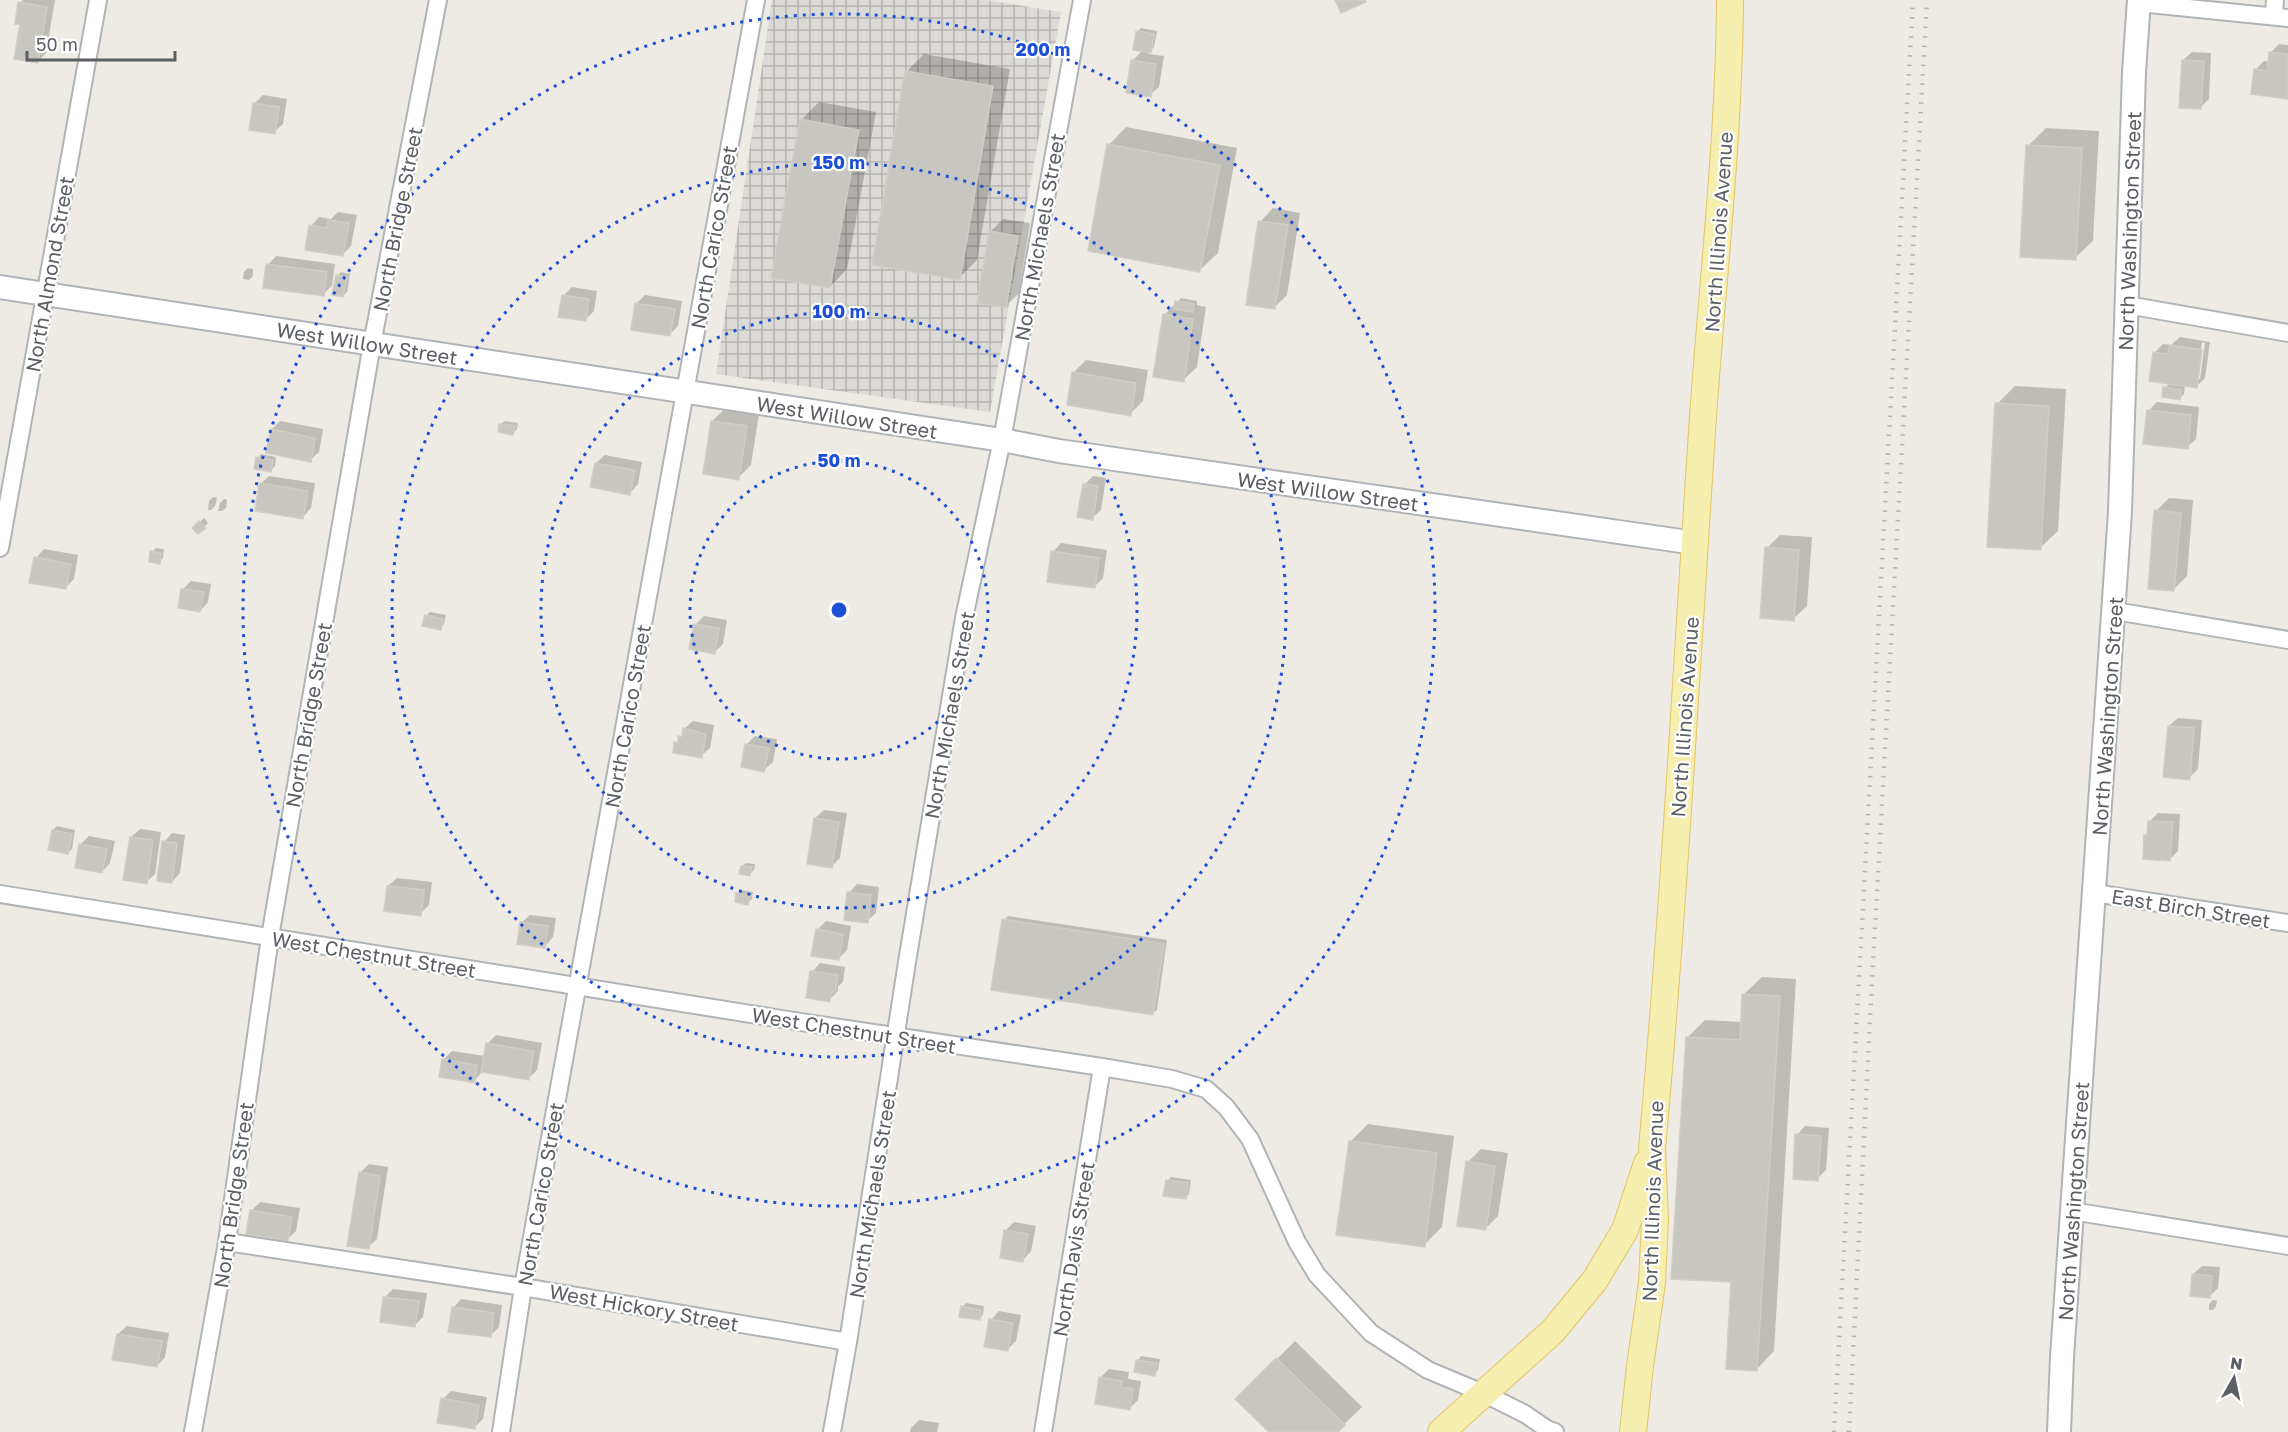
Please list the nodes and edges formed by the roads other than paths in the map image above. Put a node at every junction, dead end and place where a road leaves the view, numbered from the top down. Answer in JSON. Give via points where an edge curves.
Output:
{"nodes":[{"id":1,"x":98,"y":0,"type":"edge"},
{"id":2,"x":438,"y":0,"type":"edge"},
{"id":3,"x":756,"y":0,"type":"edge"},
{"id":4,"x":1082,"y":0,"type":"edge"},
{"id":5,"x":1730,"y":0,"type":"edge"},
{"id":6,"x":2139,"y":2,"type":"edge"},
{"id":7,"x":2279,"y":11,"type":"edge"},
{"id":8,"x":0,"y":287,"type":"edge"},
{"id":9,"x":46,"y":293,"type":"junction"},
{"id":10,"x":2127,"y":304,"type":"junction"},
{"id":11,"x":2288,"y":333,"type":"edge"},
{"id":12,"x":372,"y":344,"type":"junction"},
{"id":13,"x":686,"y":392,"type":"junction"},
{"id":14,"x":1002,"y":440,"type":"junction"},
{"id":15,"x":1695,"y":543,"type":"junction"},
{"id":16,"x":0,"y":548,"type":"edge"},
{"id":17,"x":2115,"y":611,"type":"junction"},
{"id":18,"x":2288,"y":640,"type":"edge"},
{"id":19,"x":2094,"y":892,"type":"junction"},
{"id":20,"x":0,"y":894,"type":"edge"},
{"id":21,"x":2288,"y":923,"type":"edge"},
{"id":22,"x":270,"y":937,"type":"junction"},
{"id":23,"x":578,"y":987,"type":"junction"},
{"id":24,"x":896,"y":1037,"type":"junction"},
{"id":25,"x":1102,"y":1067,"type":"junction"},
{"id":26,"x":1652,"y":1149,"type":"junction"},
{"id":27,"x":2072,"y":1211,"type":"junction"},
{"id":28,"x":227,"y":1242,"type":"junction"},
{"id":29,"x":2288,"y":1246,"type":"edge"},
{"id":30,"x":523,"y":1287,"type":"junction"},
{"id":31,"x":848,"y":1342,"type":"junction"},
{"id":32,"x":1485,"y":1394,"type":"junction"},
{"id":33,"x":194,"y":1432,"type":"edge"},
{"id":34,"x":501,"y":1432,"type":"edge"},
{"id":35,"x":832,"y":1432,"type":"edge"},
{"id":36,"x":1043,"y":1432,"type":"edge"},
{"id":37,"x":1441,"y":1432,"type":"edge"},
{"id":38,"x":1555,"y":1432,"type":"edge"},
{"id":39,"x":1633,"y":1432,"type":"edge"},
{"id":40,"x":2059,"y":1432,"type":"edge"}],
"edges":[{"from":1,"to":9,"type":"street","name":"North Almond Street"},
{"from":2,"to":12,"type":"street","name":"North Bridge Street"},
{"from":3,"to":13,"type":"street","name":"North Carico Street"},
{"from":4,"to":14,"type":"street","name":"North Michaels Street"},
{"from":5,"to":15,"type":"main road","name":"North Illinois Avenue","via":[[1730,54]]},
{"from":6,"to":7,"type":"street"},
{"from":6,"to":10,"type":"street","name":"North Washington Street","via":[[2133,72]]},
{"from":8,"to":9,"type":"street","name":"West Willow Street"},
{"from":9,"to":12,"type":"street","name":"West Willow Street"},
{"from":9,"to":16,"type":"street","name":"North Almond Street"},
{"from":10,"to":11,"type":"street"},
{"from":10,"to":17,"type":"street","name":"North Washington Street"},
{"from":12,"to":13,"type":"street","name":"West Willow Street"},
{"from":12,"to":22,"type":"street","name":"North Bridge Street"},
{"from":13,"to":14,"type":"street","name":"West Willow Street"},
{"from":13,"to":23,"type":"street","name":"North Carico Street"},
{"from":14,"to":15,"type":"street","name":"West Willow Street"},
{"from":14,"to":24,"type":"street","name":"North Michaels Street","via":[[964,618]]},
{"from":15,"to":26,"type":"main road","name":"North Illinois Avenue"},
{"from":17,"to":18,"type":"street"},
{"from":17,"to":19,"type":"street","name":"North Washington Street"},
{"from":19,"to":21,"type":"street","name":"East Birch Street"},
{"from":19,"to":27,"type":"street","name":"North Washington Street"},
{"from":20,"to":22,"type":"street","name":"West Chestnut Street"},
{"from":22,"to":23,"type":"street","name":"West Chestnut Street"},
{"from":22,"to":28,"type":"street","name":"North Bridge Street"},
{"from":23,"to":24,"type":"street","name":"West Chestnut Street"},
{"from":23,"to":30,"type":"street","name":"North Carico Street"},
{"from":24,"to":25,"type":"street","name":"West Chestnut Street"},
{"from":24,"to":31,"type":"street","name":"North Michaels Street"},
{"from":25,"to":32,"type":"street","name":"West Chestnut Street","via":[[1206,1089],[1226,1107],[1250,1139],[1297,1242],[1317,1275],[1371,1334],[1428,1370]]},
{"from":25,"to":36,"type":"street","name":"North Davis Street"},
{"from":26,"to":32,"type":"main road","via":[[1625,1230],[1595,1280],[1553,1332]]},
{"from":26,"to":39,"type":"main road","name":"North Illinois Avenue","via":[[1652,1283]]},
{"from":27,"to":29,"type":"street"},
{"from":27,"to":40,"type":"street","name":"North Washington Street"},
{"from":28,"to":30,"type":"street","name":"West Hickory Street"},
{"from":28,"to":33,"type":"street","name":"North Bridge Street"},
{"from":30,"to":31,"type":"street","name":"West Hickory Street"},
{"from":30,"to":34,"type":"street","name":"North Carico Street"},
{"from":31,"to":35,"type":"street","name":"North Michaels Street"},
{"from":32,"to":37,"type":"main road"},
{"from":32,"to":38,"type":"street","name":"West Chestnut Street"}]}
